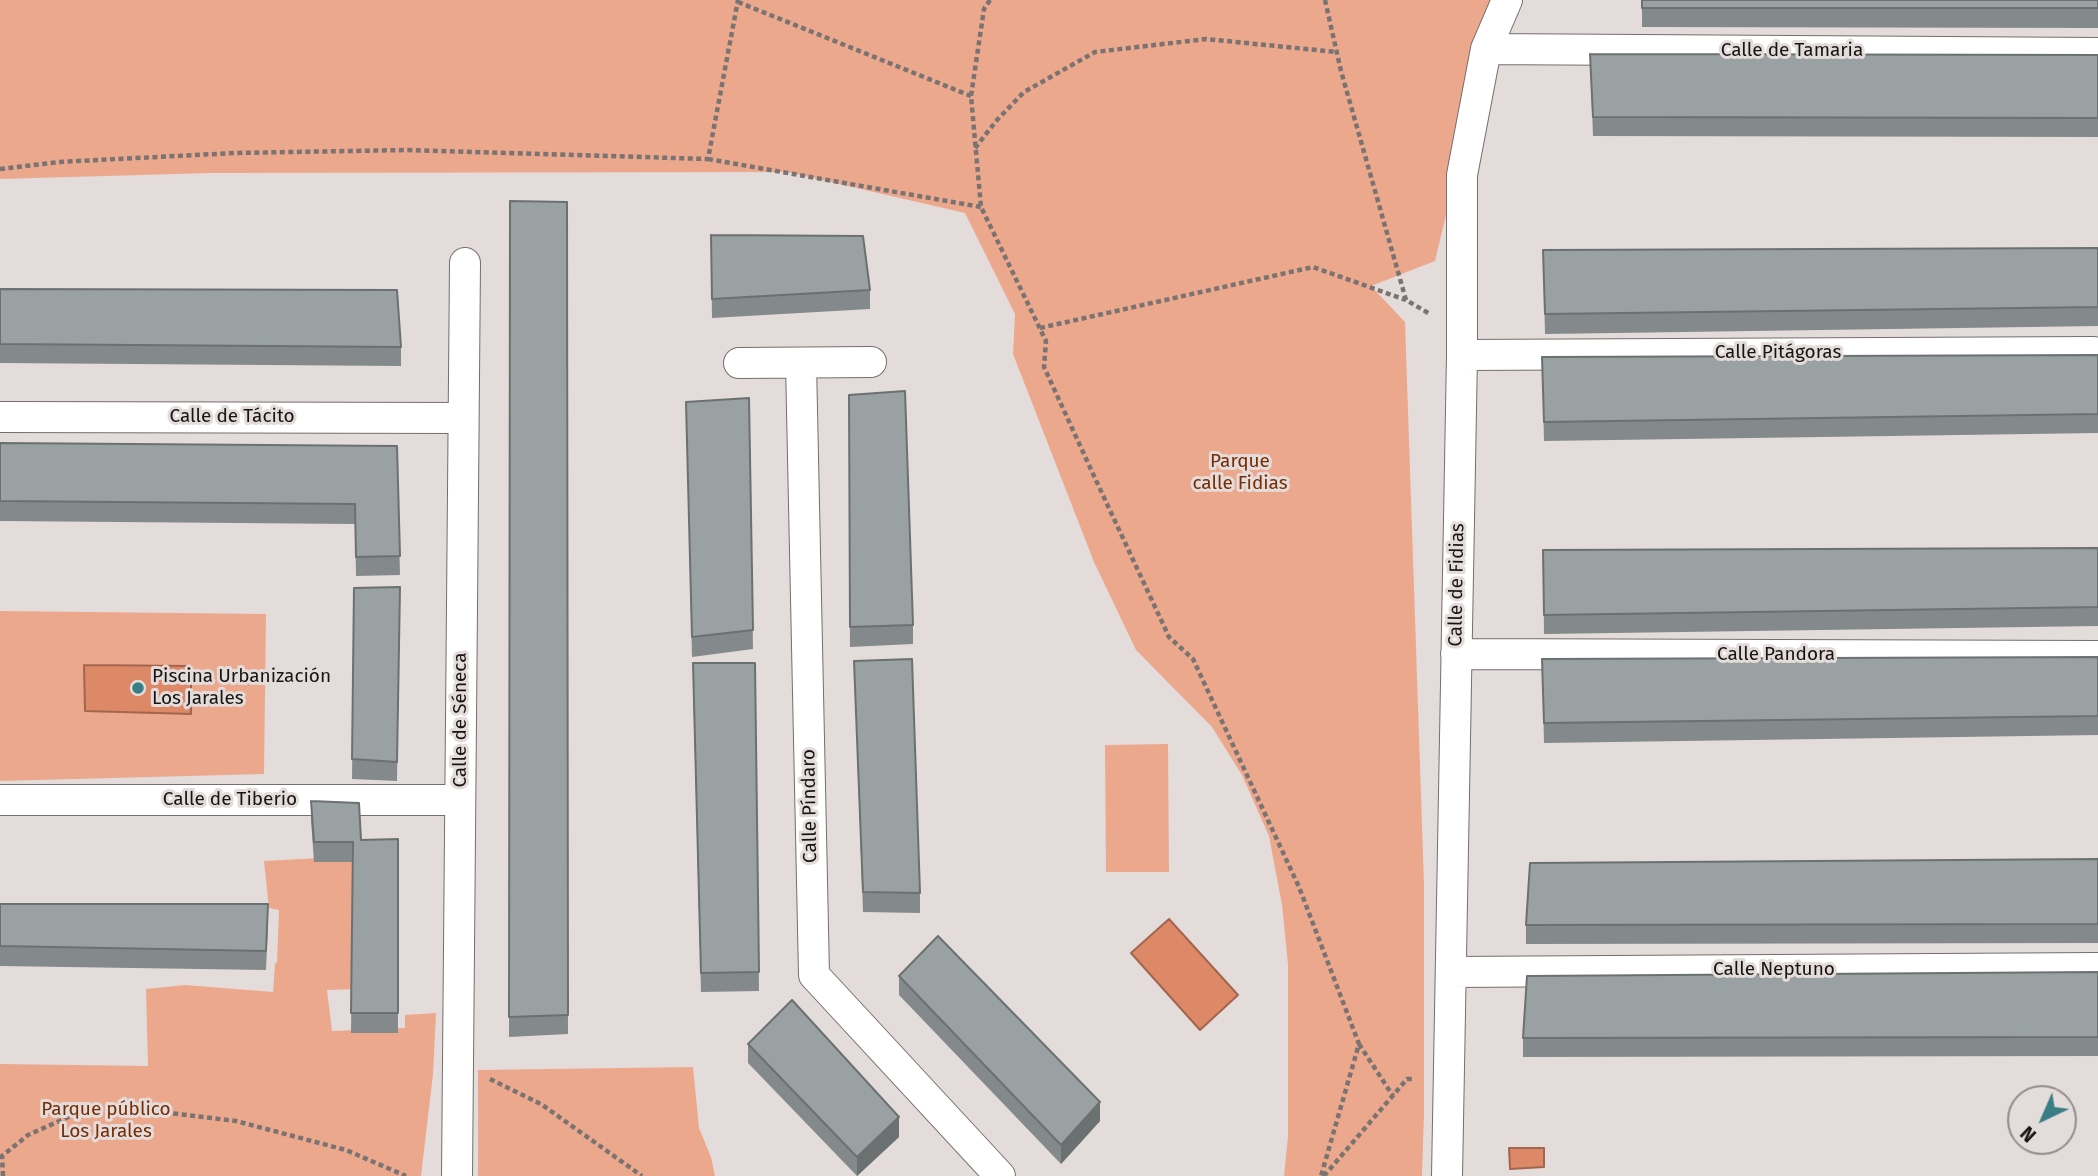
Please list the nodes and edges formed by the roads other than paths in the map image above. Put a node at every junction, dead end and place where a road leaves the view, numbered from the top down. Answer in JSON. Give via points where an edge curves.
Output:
{"nodes":[{"id":1,"x":1507,"y":0,"type":"edge"},
{"id":2,"x":1486,"y":49,"type":"junction"},
{"id":3,"x":2098,"y":53,"type":"edge"},
{"id":4,"x":465,"y":263,"type":"dead end"},
{"id":5,"x":1462,"y":344,"type":"junction"},
{"id":6,"x":2094,"y":352,"type":"edge"},
{"id":7,"x":871,"y":362,"type":"dead end"},
{"id":8,"x":739,"y":363,"type":"dead end"},
{"id":9,"x":801,"y":363,"type":"junction"},
{"id":10,"x":0,"y":417,"type":"edge"},
{"id":11,"x":463,"y":418,"type":"junction"},
{"id":12,"x":1456,"y":654,"type":"junction"},
{"id":13,"x":2096,"y":656,"type":"edge"},
{"id":14,"x":0,"y":800,"type":"edge"},
{"id":15,"x":460,"y":800,"type":"junction"},
{"id":16,"x":2098,"y":968,"type":"edge"},
{"id":17,"x":1451,"y":972,"type":"junction"},
{"id":18,"x":457,"y":1176,"type":"edge"},
{"id":19,"x":1000,"y":1176,"type":"edge"},
{"id":20,"x":1447,"y":1176,"type":"edge"}],
"edges":[{"from":1,"to":2,"type":"street","name":"Calle de Fidias"},
{"from":2,"to":3,"type":"street","name":"Calle de Tamaria"},
{"from":2,"to":5,"type":"street","name":"Calle de Fidias","via":[[1462,175]]},
{"from":4,"to":11,"type":"street","name":"Calle de Séneca"},
{"from":5,"to":6,"type":"street","name":"Calle Pitágoras"},
{"from":5,"to":12,"type":"street","name":"Calle de Fidias"},
{"from":7,"to":9,"type":"street"},
{"from":8,"to":9,"type":"street"},
{"from":9,"to":19,"type":"street","name":"Calle Píndaro","via":[[814,975]]},
{"from":10,"to":11,"type":"street","name":"Calle de Tácito"},
{"from":11,"to":15,"type":"street","name":"Calle de Séneca"},
{"from":12,"to":13,"type":"street","name":"Calle Pandora"},
{"from":12,"to":17,"type":"street","name":"Calle de Fidias"},
{"from":14,"to":15,"type":"street","name":"Calle de Tiberio"},
{"from":15,"to":18,"type":"street","name":"Calle de Séneca"},
{"from":16,"to":17,"type":"street","name":"Calle Neptuno"},
{"from":17,"to":20,"type":"street","name":"Calle de Fidias"}]}
